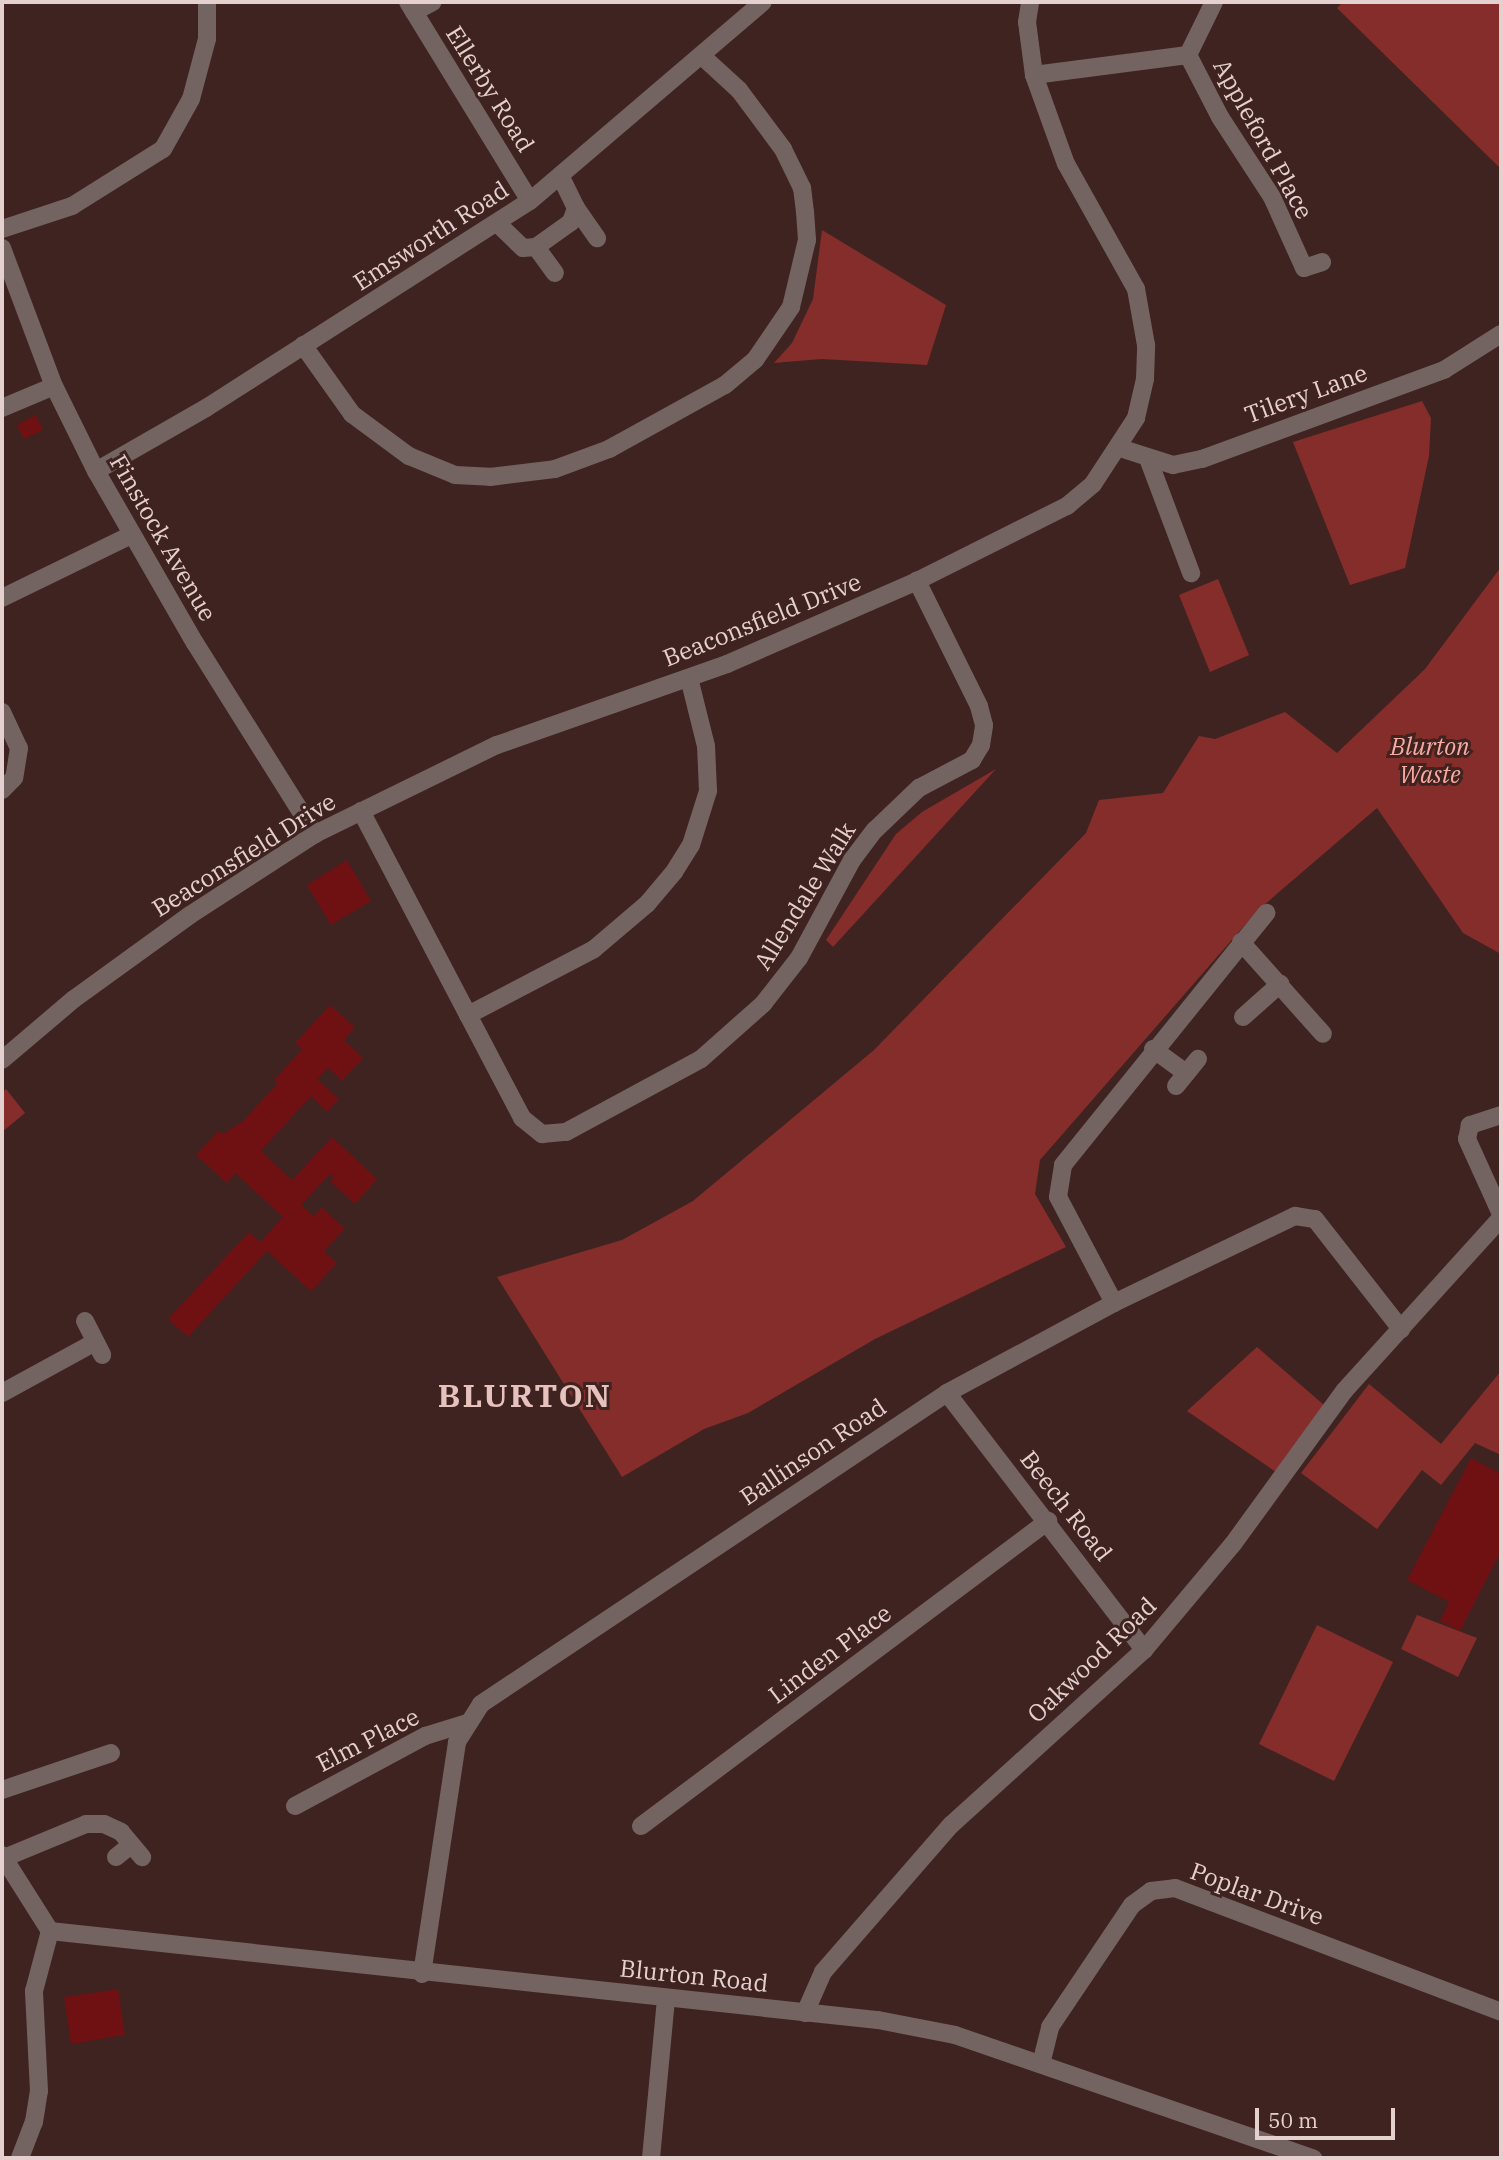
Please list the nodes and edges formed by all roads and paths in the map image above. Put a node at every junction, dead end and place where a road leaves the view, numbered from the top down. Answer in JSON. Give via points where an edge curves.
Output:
{"nodes":[{"id":1,"x":207,"y":2,"type":"edge"},
{"id":2,"x":433,"y":2,"type":"edge"},
{"id":3,"x":763,"y":2,"type":"edge"},
{"id":4,"x":1030,"y":2,"type":"edge"},
{"id":5,"x":1214,"y":2,"type":"edge"},
{"id":6,"x":411,"y":7,"type":"edge"},
{"id":7,"x":1188,"y":55,"type":"junction"},
{"id":8,"x":703,"y":57,"type":"junction"},
{"id":9,"x":1034,"y":75,"type":"junction"},
{"id":10,"x":561,"y":177,"type":"junction"},
{"id":11,"x":530,"y":201,"type":"junction"},
{"id":12,"x":576,"y":208,"type":"junction"},
{"id":13,"x":497,"y":223,"type":"junction"},
{"id":14,"x":2,"y":229,"type":"edge"},
{"id":15,"x":597,"y":238,"type":"dead end"},
{"id":16,"x":536,"y":247,"type":"junction"},
{"id":17,"x":2,"y":248,"type":"edge"},
{"id":18,"x":1322,"y":262,"type":"dead end"},
{"id":19,"x":555,"y":273,"type":"dead end"},
{"id":20,"x":1501,"y":334,"type":"edge"},
{"id":21,"x":303,"y":345,"type":"junction"},
{"id":22,"x":54,"y":386,"type":"junction"},
{"id":23,"x":2,"y":408,"type":"edge"},
{"id":24,"x":1120,"y":448,"type":"junction"},
{"id":25,"x":1149,"y":461,"type":"junction"},
{"id":26,"x":96,"y":471,"type":"junction"},
{"id":27,"x":131,"y":535,"type":"junction"},
{"id":28,"x":1191,"y":573,"type":"dead end"},
{"id":29,"x":917,"y":581,"type":"junction"},
{"id":30,"x":2,"y":598,"type":"edge"},
{"id":31,"x":689,"y":678,"type":"junction"},
{"id":32,"x":2,"y":712,"type":"edge"},
{"id":33,"x":2,"y":790,"type":"edge"},
{"id":34,"x":361,"y":811,"type":"junction"},
{"id":35,"x":315,"y":834,"type":"junction"},
{"id":36,"x":1266,"y":913,"type":"dead end"},
{"id":37,"x":1241,"y":942,"type":"junction"},
{"id":38,"x":1280,"y":984,"type":"junction"},
{"id":39,"x":468,"y":1015,"type":"junction"},
{"id":40,"x":1243,"y":1017,"type":"dead end"},
{"id":41,"x":1323,"y":1034,"type":"dead end"},
{"id":42,"x":1153,"y":1049,"type":"junction"},
{"id":43,"x":1198,"y":1059,"type":"dead end"},
{"id":44,"x":2,"y":1060,"type":"edge"},
{"id":45,"x":1501,"y":1115,"type":"edge"},
{"id":46,"x":1501,"y":1216,"type":"edge"},
{"id":47,"x":1114,"y":1303,"type":"junction"},
{"id":48,"x":85,"y":1321,"type":"dead end"},
{"id":49,"x":1401,"y":1329,"type":"junction"},
{"id":50,"x":2,"y":1393,"type":"edge"},
{"id":51,"x":947,"y":1393,"type":"junction"},
{"id":52,"x":1048,"y":1521,"type":"junction"},
{"id":53,"x":1144,"y":1650,"type":"junction"},
{"id":54,"x":467,"y":1723,"type":"junction"},
{"id":55,"x":111,"y":1753,"type":"dead end"},
{"id":56,"x":2,"y":1790,"type":"edge"},
{"id":57,"x":295,"y":1806,"type":"dead end"},
{"id":58,"x":641,"y":1826,"type":"dead end"},
{"id":59,"x":3,"y":1856,"type":"edge"},
{"id":60,"x":116,"y":1857,"type":"dead end"},
{"id":61,"x":50,"y":1931,"type":"junction"},
{"id":62,"x":422,"y":1974,"type":"junction"},
{"id":63,"x":666,"y":1998,"type":"junction"},
{"id":64,"x":1501,"y":2012,"type":"edge"},
{"id":65,"x":804,"y":2013,"type":"junction"},
{"id":66,"x":1041,"y":2064,"type":"junction"},
{"id":67,"x":20,"y":2158,"type":"edge"},
{"id":68,"x":651,"y":2158,"type":"edge"},
{"id":69,"x":1313,"y":2158,"type":"edge"}],
"edges":[{"from":1,"to":14,"type":"street","via":[[207,39],[191,99],[163,149],[72,206]]},
{"from":2,"to":6,"type":"street"},
{"from":3,"to":8,"type":"street","name":"Emsworth Road"},
{"from":4,"to":9,"type":"street","name":"Beaconsfield Drive","via":[[1027,22]]},
{"from":5,"to":7,"type":"street"},
{"from":6,"to":11,"type":"street","name":"Ellerby Road"},
{"from":7,"to":9,"type":"street"},
{"from":7,"to":18,"type":"street","name":"Appleford Place","via":[[1220,117],[1272,197],[1304,268]]},
{"from":8,"to":10,"type":"street","name":"Emsworth Road"},
{"from":8,"to":21,"type":"street","via":[[739,90],[783,149],[802,188],[807,240],[791,307],[755,360],[725,385],[609,449],[555,469],[490,477],[455,475],[409,456],[352,414]]},
{"from":9,"to":24,"type":"street","name":"Beaconsfield Drive","via":[[1066,164],[1125,265],[1140,307],[1145,379],[1136,418]]},
{"from":10,"to":11,"type":"street","name":"Emsworth Road"},
{"from":10,"to":12,"type":"street"},
{"from":11,"to":13,"type":"street","name":"Emsworth Road"},
{"from":12,"to":15,"type":"street"},
{"from":12,"to":16,"type":"street","via":[[571,222]]},
{"from":13,"to":16,"type":"street","via":[[512,242],[523,248]]},
{"from":13,"to":21,"type":"street","name":"Emsworth Road"},
{"from":16,"to":19,"type":"street"},
{"from":17,"to":22,"type":"street","name":"Finstock Avenue"},
{"from":20,"to":25,"type":"street","name":"Tilery Lane","via":[[1444,370],[1202,459],[1172,465]]},
{"from":21,"to":26,"type":"street","name":"Emsworth Road"},
{"from":22,"to":23,"type":"street"},
{"from":22,"to":26,"type":"street","name":"Finstock Avenue"},
{"from":24,"to":25,"type":"street","name":"Tilery Lane"},
{"from":24,"to":29,"type":"street","name":"Beaconsfield Drive","via":[[1093,484],[1067,506]]},
{"from":25,"to":28,"type":"street"},
{"from":26,"to":27,"type":"street","name":"Finstock Avenue"},
{"from":27,"to":30,"type":"street"},
{"from":27,"to":35,"type":"street","name":"Finstock Avenue"},
{"from":29,"to":31,"type":"street","name":"Beaconsfield Drive"},
{"from":29,"to":39,"type":"street","name":"Allendale Walk","via":[[979,706],[984,725],[981,745],[972,760],[919,788],[875,830],[852,860],[799,958],[763,1004],[701,1059],[606,1113],[555,1134],[542,1134],[522,1118]]},
{"from":31,"to":34,"type":"street","name":"Beaconsfield Drive","via":[[497,745]]},
{"from":31,"to":39,"type":"street","via":[[706,746],[708,791],[691,845],[674,872],[647,904],[594,949]]},
{"from":32,"to":33,"type":"street","via":[[19,748],[14,778]]},
{"from":34,"to":35,"type":"street","name":"Beaconsfield Drive"},
{"from":34,"to":39,"type":"street","name":"Allendale Walk"},
{"from":35,"to":44,"type":"street","name":"Beaconsfield Drive","via":[[190,915],[74,999]]},
{"from":36,"to":37,"type":"street"},
{"from":37,"to":38,"type":"street"},
{"from":37,"to":42,"type":"street"},
{"from":38,"to":40,"type":"street"},
{"from":38,"to":41,"type":"street"},
{"from":42,"to":43,"type":"street","via":[[1181,1080]]},
{"from":42,"to":47,"type":"street","via":[[1059,1175],[1058,1197]]},
{"from":45,"to":46,"type":"street","via":[[1470,1125],[1467,1139]]},
{"from":46,"to":49,"type":"street","name":"Oakwood Road"},
{"from":47,"to":49,"type":"street","name":"Ballinson Road","via":[[1302,1215],[1315,1219]]},
{"from":47,"to":51,"type":"street","name":"Ballinson Road"},
{"from":48,"to":50,"type":"street","via":[[99,1348]]},
{"from":49,"to":53,"type":"street","name":"Oakwood Road","via":[[1315,1427],[1233,1544]]},
{"from":51,"to":52,"type":"street","name":"Beech Road"},
{"from":51,"to":54,"type":"street","name":"Ballinson Road","via":[[507,1686],[481,1704]]},
{"from":52,"to":53,"type":"street","name":"Beech Road"},
{"from":52,"to":58,"type":"street","name":"Linden Place"},
{"from":53,"to":65,"type":"street","name":"Oakwood Road","via":[[951,1825],[823,1972]]},
{"from":54,"to":57,"type":"street","name":"Elm Place","via":[[425,1736]]},
{"from":54,"to":62,"type":"street","name":"Ballinson Road","via":[[457,1742]]},
{"from":55,"to":56,"type":"street"},
{"from":59,"to":60,"type":"street","via":[[86,1824],[104,1824],[121,1832],[137,1851]]},
{"from":59,"to":61,"type":"street"},
{"from":61,"to":62,"type":"street","name":"Blurton Road"},
{"from":61,"to":67,"type":"street","via":[[34,1991],[39,2091],[34,2122]]},
{"from":62,"to":63,"type":"street","name":"Blurton Road"},
{"from":63,"to":65,"type":"street","name":"Blurton Road"},
{"from":63,"to":68,"type":"street"},
{"from":64,"to":66,"type":"street","name":"Poplar Drive","via":[[1175,1888],[1151,1891],[1132,1905],[1050,2027]]},
{"from":65,"to":66,"type":"street","name":"Blurton Road","via":[[878,2020],[955,2035]]},
{"from":66,"to":69,"type":"street","name":"Blurton Road"}]}
